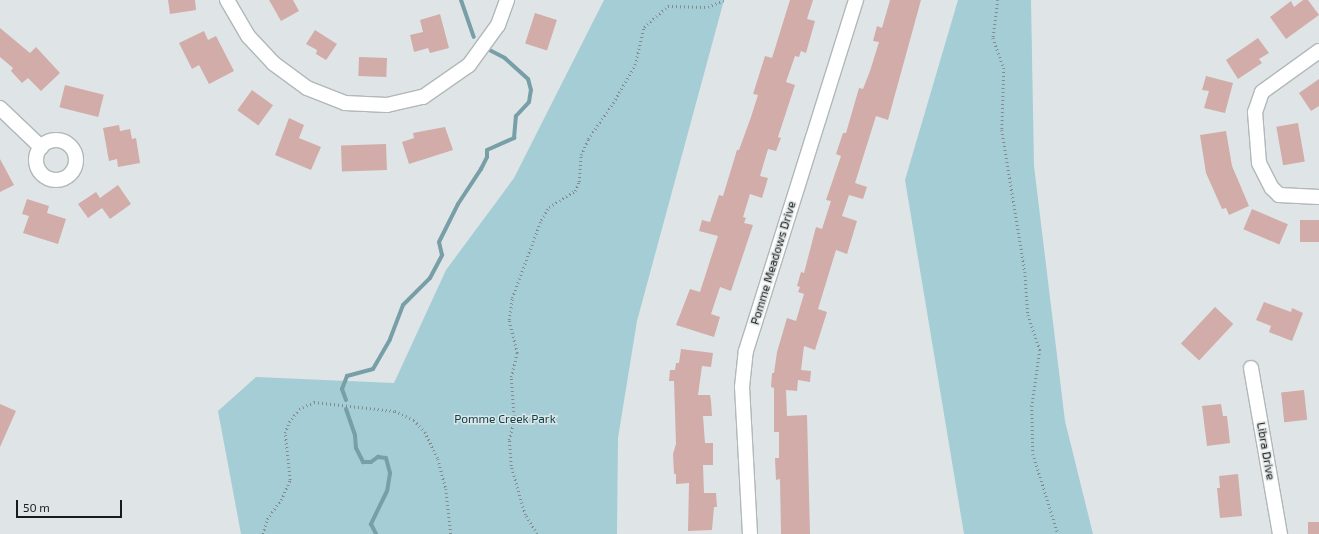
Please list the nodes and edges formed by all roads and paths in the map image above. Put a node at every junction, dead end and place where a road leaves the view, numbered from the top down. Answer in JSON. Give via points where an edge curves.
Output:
{"nodes":[{"id":1,"x":227,"y":0,"type":"edge"},
{"id":2,"x":507,"y":0,"type":"edge"},
{"id":3,"x":724,"y":0,"type":"edge"},
{"id":4,"x":856,"y":0,"type":"edge"},
{"id":5,"x":998,"y":0,"type":"edge"},
{"id":6,"x":1319,"y":51,"type":"edge"},
{"id":7,"x":0,"y":108,"type":"edge"},
{"id":8,"x":41,"y":147,"type":"dead end"},
{"id":9,"x":1319,"y":197,"type":"edge"},
{"id":10,"x":1251,"y":368,"type":"dead end"},
{"id":11,"x":263,"y":534,"type":"edge"},
{"id":12,"x":451,"y":534,"type":"edge"},
{"id":13,"x":537,"y":534,"type":"edge"},
{"id":14,"x":750,"y":534,"type":"edge"},
{"id":15,"x":1058,"y":534,"type":"edge"},
{"id":16,"x":1280,"y":534,"type":"edge"}],
"edges":[{"from":1,"to":2,"type":"street","via":[[248,36],[273,64],[307,88],[345,103],[387,105],[423,97],[469,65],[498,25]]},
{"from":3,"to":13,"type":"path","via":[[708,7],[668,6],[644,27],[635,65],[614,103],[588,139],[581,155],[579,182],[575,191],[549,207],[541,220],[534,246],[517,285],[509,320],[517,353],[511,377],[514,420],[509,440],[510,455],[519,499]]},
{"from":4,"to":14,"type":"street","name":"Pomme Meadows Drive","via":[[746,351],[742,387]]},
{"from":5,"to":15,"type":"path","via":[[993,38],[1004,68],[1002,130],[1025,272],[1028,315],[1040,350],[1032,406],[1033,454]]},
{"from":6,"to":9,"type":"street","via":[[1275,81],[1257,100],[1255,138],[1259,163],[1266,180],[1279,195]]},
{"from":7,"to":8,"type":"street"},
{"from":10,"to":16,"type":"street","name":"Libra Drive"},
{"from":11,"to":12,"type":"path","via":[[268,519],[290,480],[285,434],[289,422],[299,409],[314,402],[388,410],[414,420],[425,432],[438,459],[446,489]]}]}
